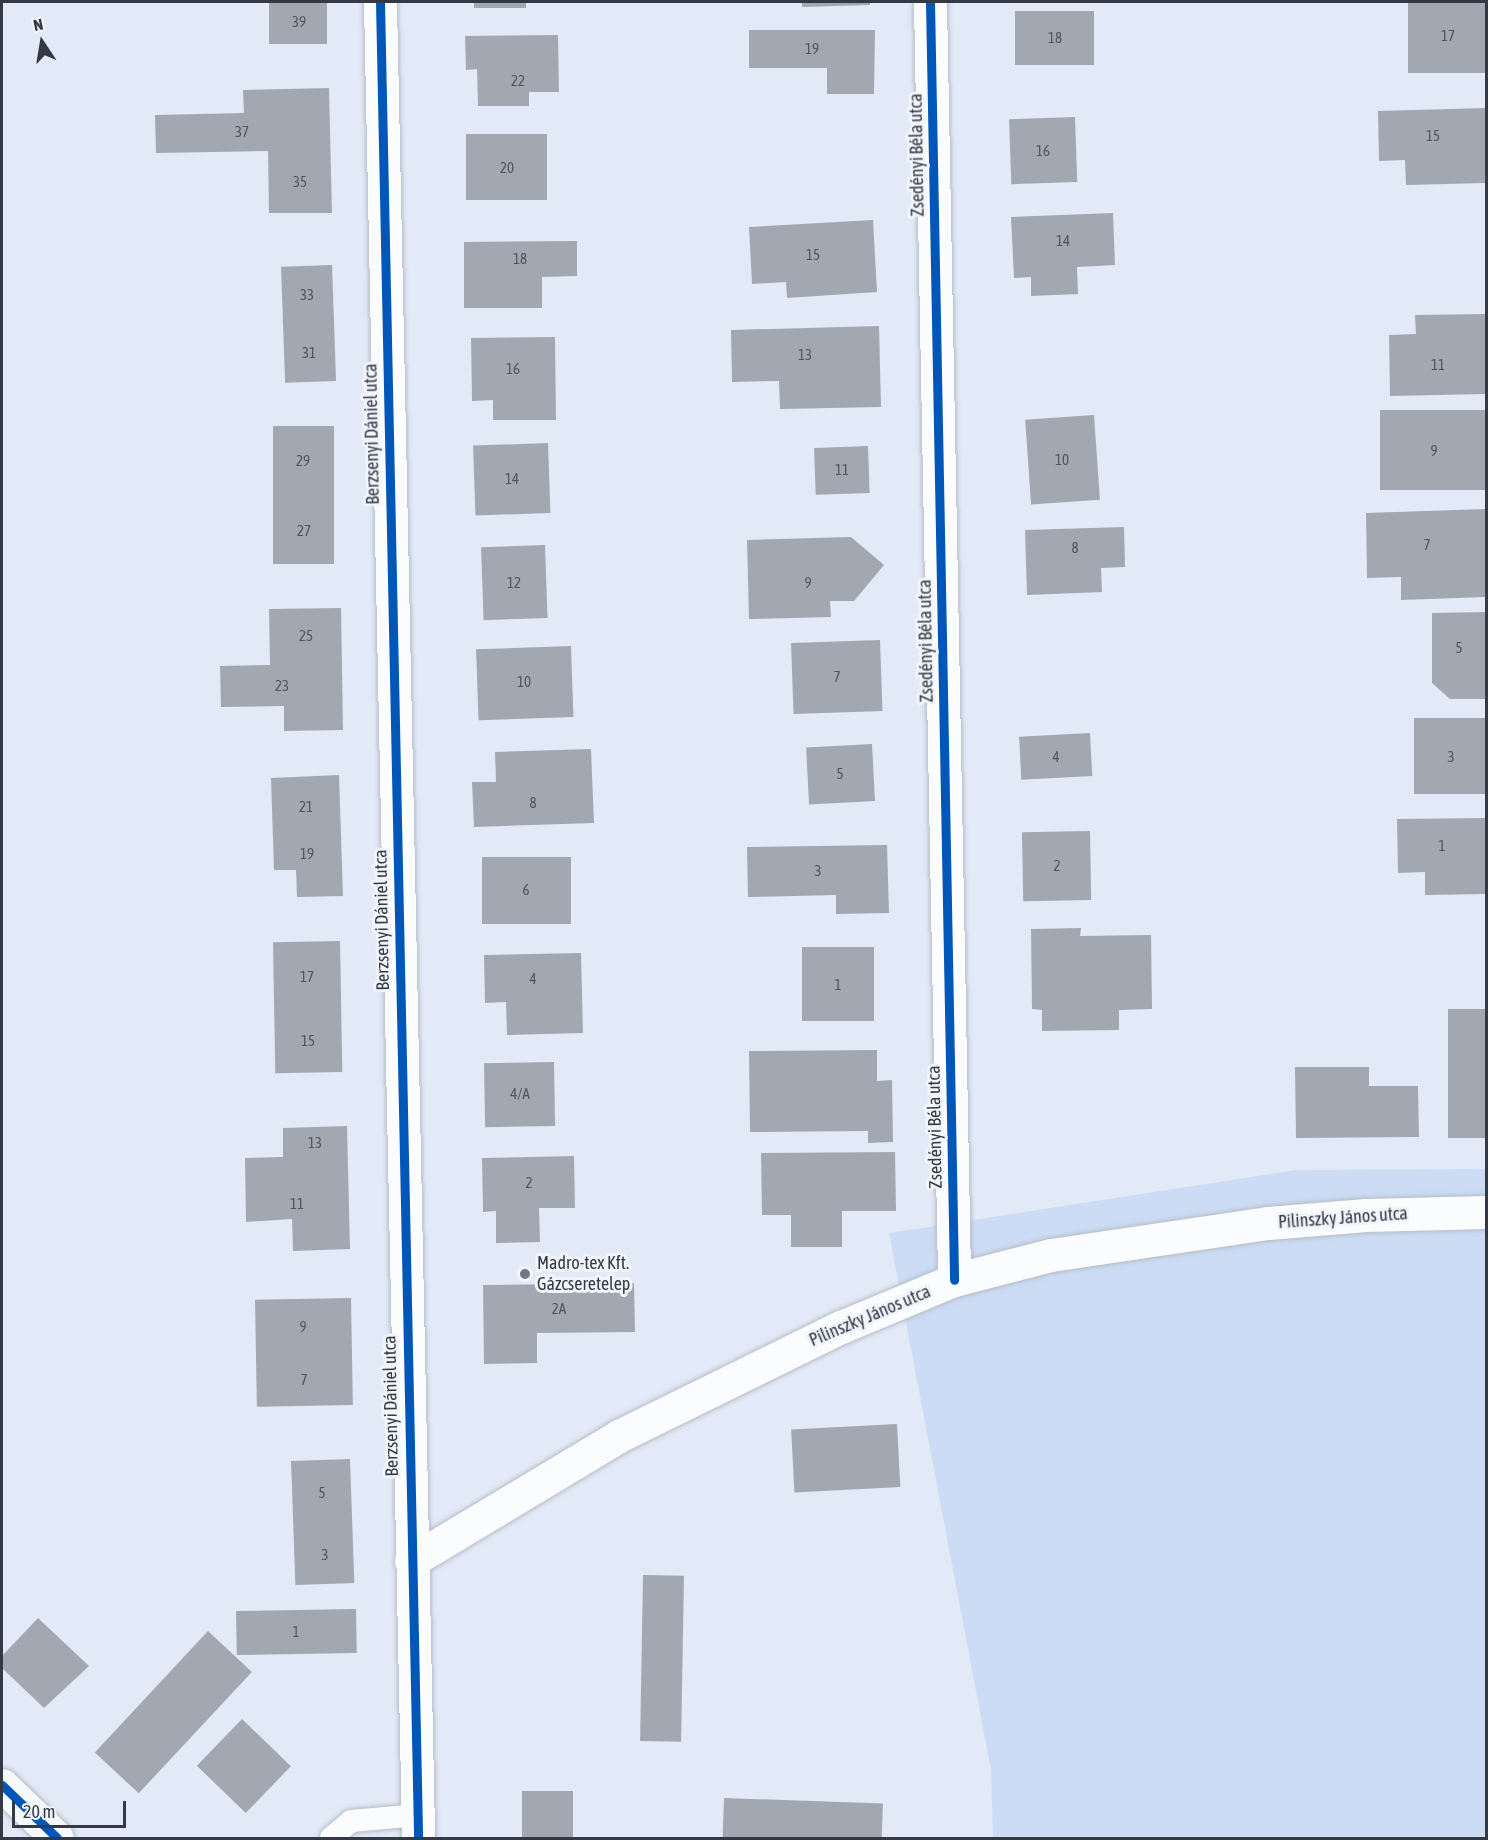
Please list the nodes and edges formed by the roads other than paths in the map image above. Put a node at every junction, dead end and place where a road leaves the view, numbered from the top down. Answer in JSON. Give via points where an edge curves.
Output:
{"nodes":[{"id":1,"x":380,"y":2,"type":"edge"},
{"id":2,"x":930,"y":2,"type":"edge"},
{"id":3,"x":1486,"y":1212,"type":"edge"},
{"id":4,"x":954,"y":1280,"type":"junction"},
{"id":5,"x":411,"y":1561,"type":"junction"},
{"id":6,"x":2,"y":1785,"type":"edge"},
{"id":7,"x":418,"y":1827,"type":"edge"},
{"id":8,"x":57,"y":1839,"type":"edge"},
{"id":9,"x":331,"y":1839,"type":"edge"}],
"edges":[{"from":1,"to":5,"type":"street","name":"Berzsenyi Dániel utca"},
{"from":2,"to":4,"type":"street","name":"Zsedényi Béla utca"},
{"from":3,"to":4,"type":"street","name":"Pilinszky János utca","via":[[1366,1215],[1268,1223],[1051,1255]]},
{"from":4,"to":5,"type":"street","name":"Pilinszky János utca","via":[[841,1327],[619,1436]]},
{"from":5,"to":7,"type":"street","name":"Berzsenyi Dániel utca"},
{"from":6,"to":8,"type":"main road"},
{"from":7,"to":9,"type":"lane","via":[[351,1821]]}]}
